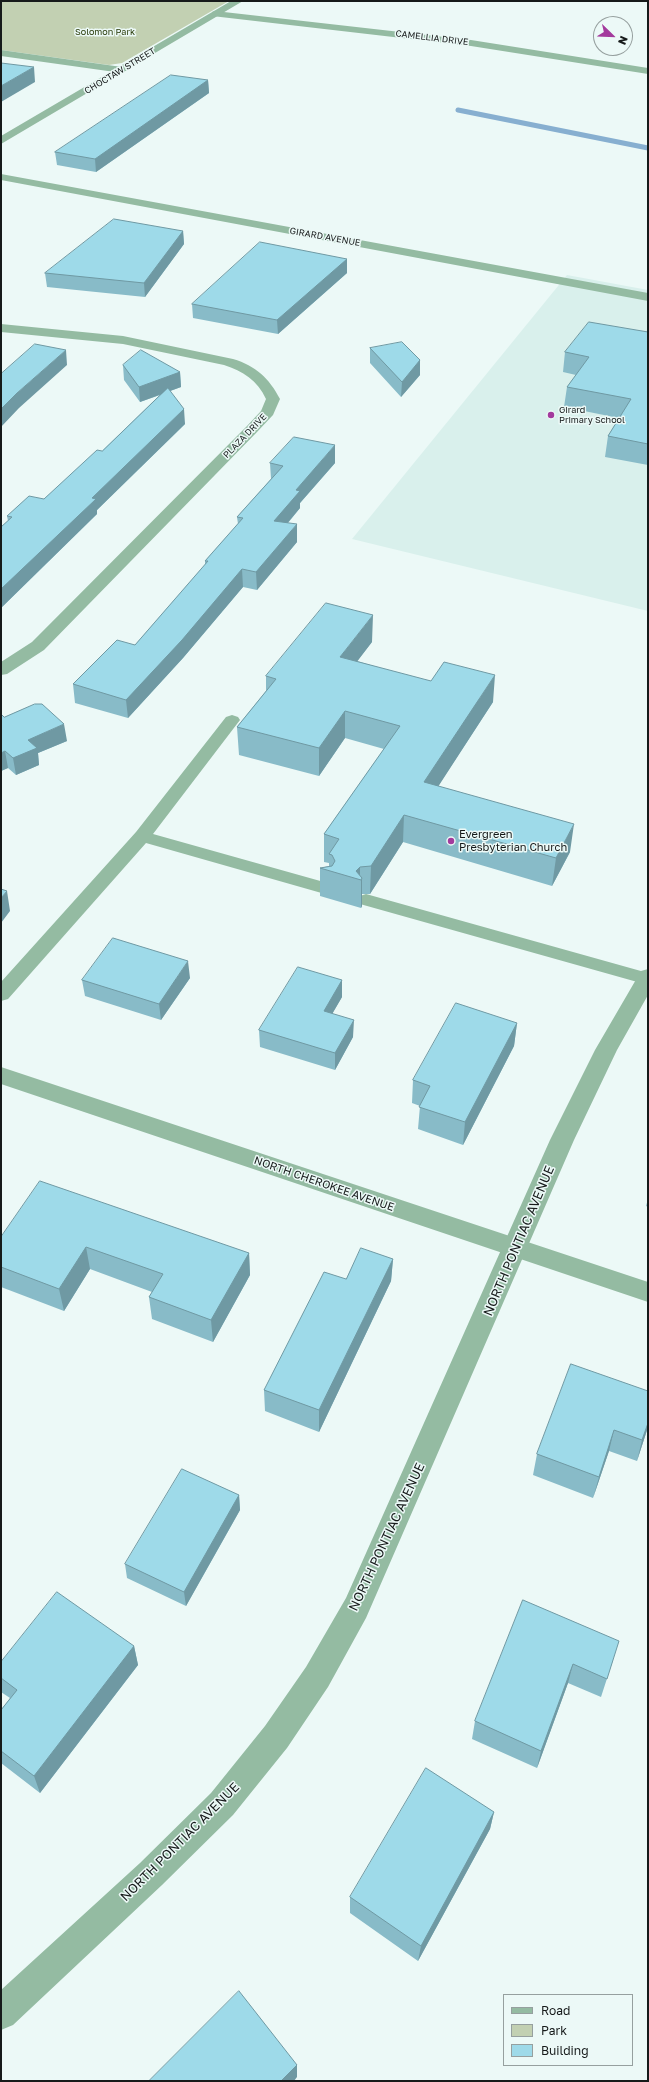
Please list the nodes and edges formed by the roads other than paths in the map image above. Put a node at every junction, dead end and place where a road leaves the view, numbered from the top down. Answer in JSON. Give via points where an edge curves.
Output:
{"nodes":[{"id":1,"x":238,"y":1,"type":"edge"},
{"id":2,"x":215,"y":14,"type":"junction"},
{"id":3,"x":1,"y":53,"type":"edge"},
{"id":4,"x":122,"y":70,"type":"junction"},
{"id":5,"x":648,"y":71,"type":"edge"},
{"id":6,"x":1,"y":141,"type":"edge"},
{"id":7,"x":1,"y":177,"type":"edge"},
{"id":8,"x":648,"y":297,"type":"edge"},
{"id":9,"x":1,"y":328,"type":"edge"},
{"id":10,"x":1,"y":670,"type":"edge"},
{"id":11,"x":232,"y":720,"type":"dead end"},
{"id":12,"x":142,"y":836,"type":"junction"},
{"id":13,"x":325,"y":888,"type":"dead end"},
{"id":14,"x":366,"y":900,"type":"dead end"},
{"id":15,"x":647,"y":978,"type":"edge"},
{"id":16,"x":1,"y":994,"type":"edge"},
{"id":17,"x":1,"y":1075,"type":"edge"},
{"id":18,"x":516,"y":1248,"type":"junction"},
{"id":19,"x":648,"y":1292,"type":"edge"},
{"id":20,"x":1,"y":2013,"type":"edge"}],
"edges":[{"from":1,"to":2,"type":"street","name":"CHOCTAW STREET"},
{"from":2,"to":4,"type":"street","name":"CHOCTAW STREET"},
{"from":2,"to":5,"type":"street","name":"CAMELLIA DRIVE","via":[[464,42]]},
{"from":3,"to":4,"type":"street"},
{"from":4,"to":6,"type":"street","name":"CHOCTAW STREET"},
{"from":7,"to":8,"type":"street","name":"GIRARD AVENUE"},
{"from":9,"to":10,"type":"street","name":"PLAZA DRIVE","via":[[112,337],[226,361],[258,376],[273,399],[268,412],[258,423],[38,646]]},
{"from":11,"to":12,"type":"lane"},
{"from":12,"to":13,"type":"lane"},
{"from":12,"to":16,"type":"lane"},
{"from":14,"to":15,"type":"lane"},
{"from":15,"to":18,"type":"street","name":"NORTH PONTIAC AVENUE","via":[[606,1050],[562,1140]]},
{"from":17,"to":18,"type":"street","name":"NORTH CHEROKEE AVENUE"},
{"from":18,"to":19,"type":"street","name":"NORTH CHEROKEE AVENUE"},
{"from":18,"to":20,"type":"street","name":"NORTH PONTIAC AVENUE","via":[[356,1608],[317,1676],[276,1737],[222,1804],[151,1874]]}]}
